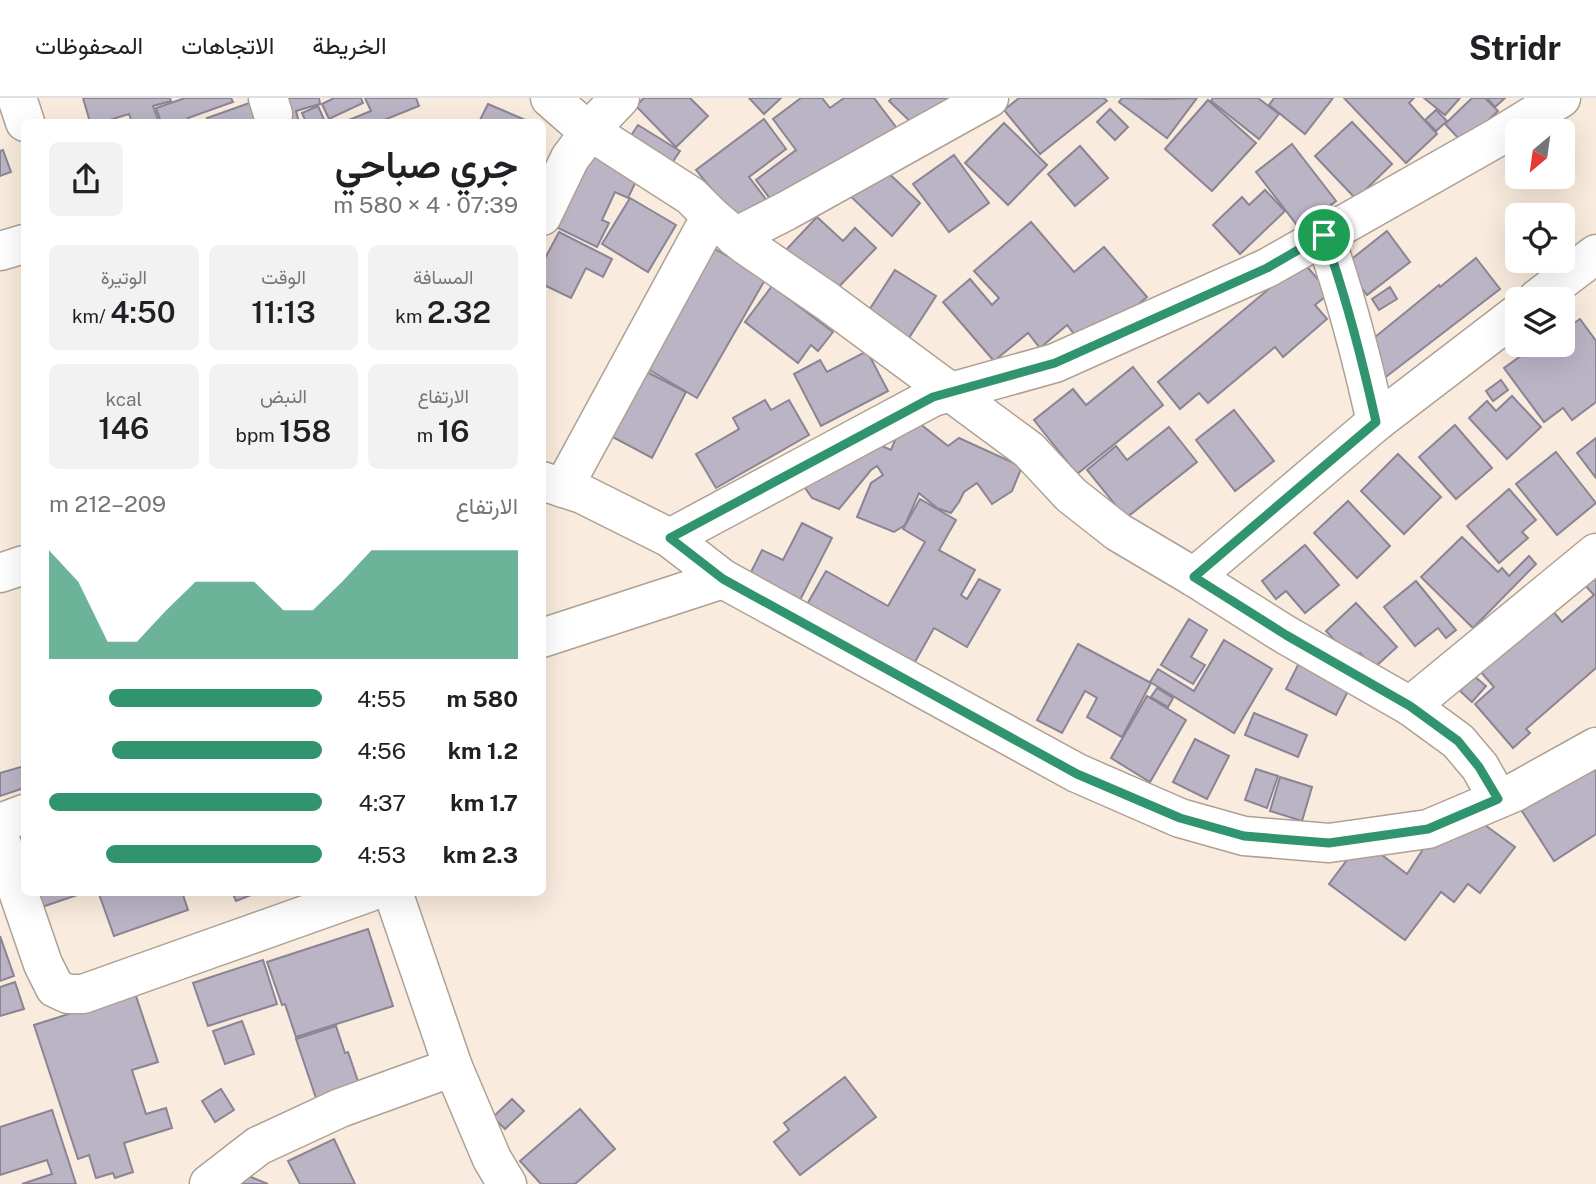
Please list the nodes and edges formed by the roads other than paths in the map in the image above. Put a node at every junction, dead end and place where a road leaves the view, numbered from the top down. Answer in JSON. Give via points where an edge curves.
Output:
{"nodes":[{"id":1,"x":17,"y":98,"type":"edge"},
{"id":2,"x":550,"y":98,"type":"edge"},
{"id":3,"x":621,"y":98,"type":"edge"},
{"id":4,"x":989,"y":98,"type":"edge"},
{"id":5,"x":1561,"y":98,"type":"edge"},
{"id":6,"x":24,"y":119,"type":"edge"},
{"id":7,"x":590,"y":131,"type":"junction"},
{"id":8,"x":546,"y":208,"type":"edge"},
{"id":9,"x":723,"y":227,"type":"junction"},
{"id":10,"x":1324,"y":235,"type":"junction"},
{"id":11,"x":21,"y":245,"type":"edge"},
{"id":12,"x":0,"y":251,"type":"edge"},
{"id":13,"x":1596,"y":254,"type":"edge"},
{"id":14,"x":1552,"y":287,"type":"edge"},
{"id":15,"x":1505,"y":323,"type":"edge"},
{"id":16,"x":950,"y":393,"type":"junction"},
{"id":17,"x":1376,"y":422,"type":"junction"},
{"id":18,"x":553,"y":484,"type":"edge"},
{"id":19,"x":670,"y":538,"type":"junction"},
{"id":20,"x":1596,"y":553,"type":"edge"},
{"id":21,"x":21,"y":566,"type":"edge"},
{"id":22,"x":0,"y":573,"type":"edge"},
{"id":23,"x":1194,"y":577,"type":"junction"},
{"id":24,"x":723,"y":579,"type":"junction"},
{"id":25,"x":546,"y":637,"type":"edge"},
{"id":26,"x":1410,"y":706,"type":"junction"},
{"id":27,"x":1596,"y":747,"type":"edge"},
{"id":28,"x":1498,"y":799,"type":"junction"},
{"id":29,"x":21,"y":815,"type":"edge"},
{"id":30,"x":0,"y":823,"type":"edge"},
{"id":31,"x":0,"y":839,"type":"edge"},
{"id":32,"x":359,"y":896,"type":"edge"},
{"id":33,"x":394,"y":896,"type":"edge"},
{"id":34,"x":453,"y":1067,"type":"junction"},
{"id":35,"x":209,"y":1184,"type":"edge"},
{"id":36,"x":507,"y":1184,"type":"edge"}],
"edges":[{"from":1,"to":6,"type":"street"},
{"from":2,"to":7,"type":"street"},
{"from":3,"to":7,"type":"street"},
{"from":4,"to":9,"type":"street","via":[[786,211]]},
{"from":5,"to":10,"type":"street"},
{"from":7,"to":8,"type":"street","via":[[570,158]]},
{"from":7,"to":9,"type":"street","via":[[691,196]]},
{"from":9,"to":16,"type":"street"},
{"from":9,"to":18,"type":"street"},
{"from":10,"to":16,"type":"street","via":[[1267,268],[1055,363]]},
{"from":10,"to":17,"type":"street"},
{"from":11,"to":12,"type":"street"},
{"from":13,"to":14,"type":"street"},
{"from":15,"to":17,"type":"street"},
{"from":16,"to":19,"type":"street","via":[[933,397]]},
{"from":16,"to":23,"type":"street","via":[[1029,450],[1071,495],[1118,532]]},
{"from":17,"to":23,"type":"street"},
{"from":18,"to":19,"type":"street"},
{"from":19,"to":24,"type":"street"},
{"from":20,"to":26,"type":"street"},
{"from":21,"to":22,"type":"street"},
{"from":23,"to":26,"type":"street"},
{"from":24,"to":25,"type":"street"},
{"from":24,"to":28,"type":"street","via":[[1077,774],[1180,818],[1244,836],[1329,843],[1428,829]]},
{"from":26,"to":28,"type":"street","via":[[1458,741]]},
{"from":27,"to":28,"type":"street"},
{"from":29,"to":30,"type":"street"},
{"from":31,"to":32,"type":"street","via":[[43,964],[55,988],[68,993],[83,994]]},
{"from":33,"to":34,"type":"street"},
{"from":34,"to":35,"type":"street","via":[[340,1108],[258,1146]]},
{"from":34,"to":36,"type":"street"}]}
